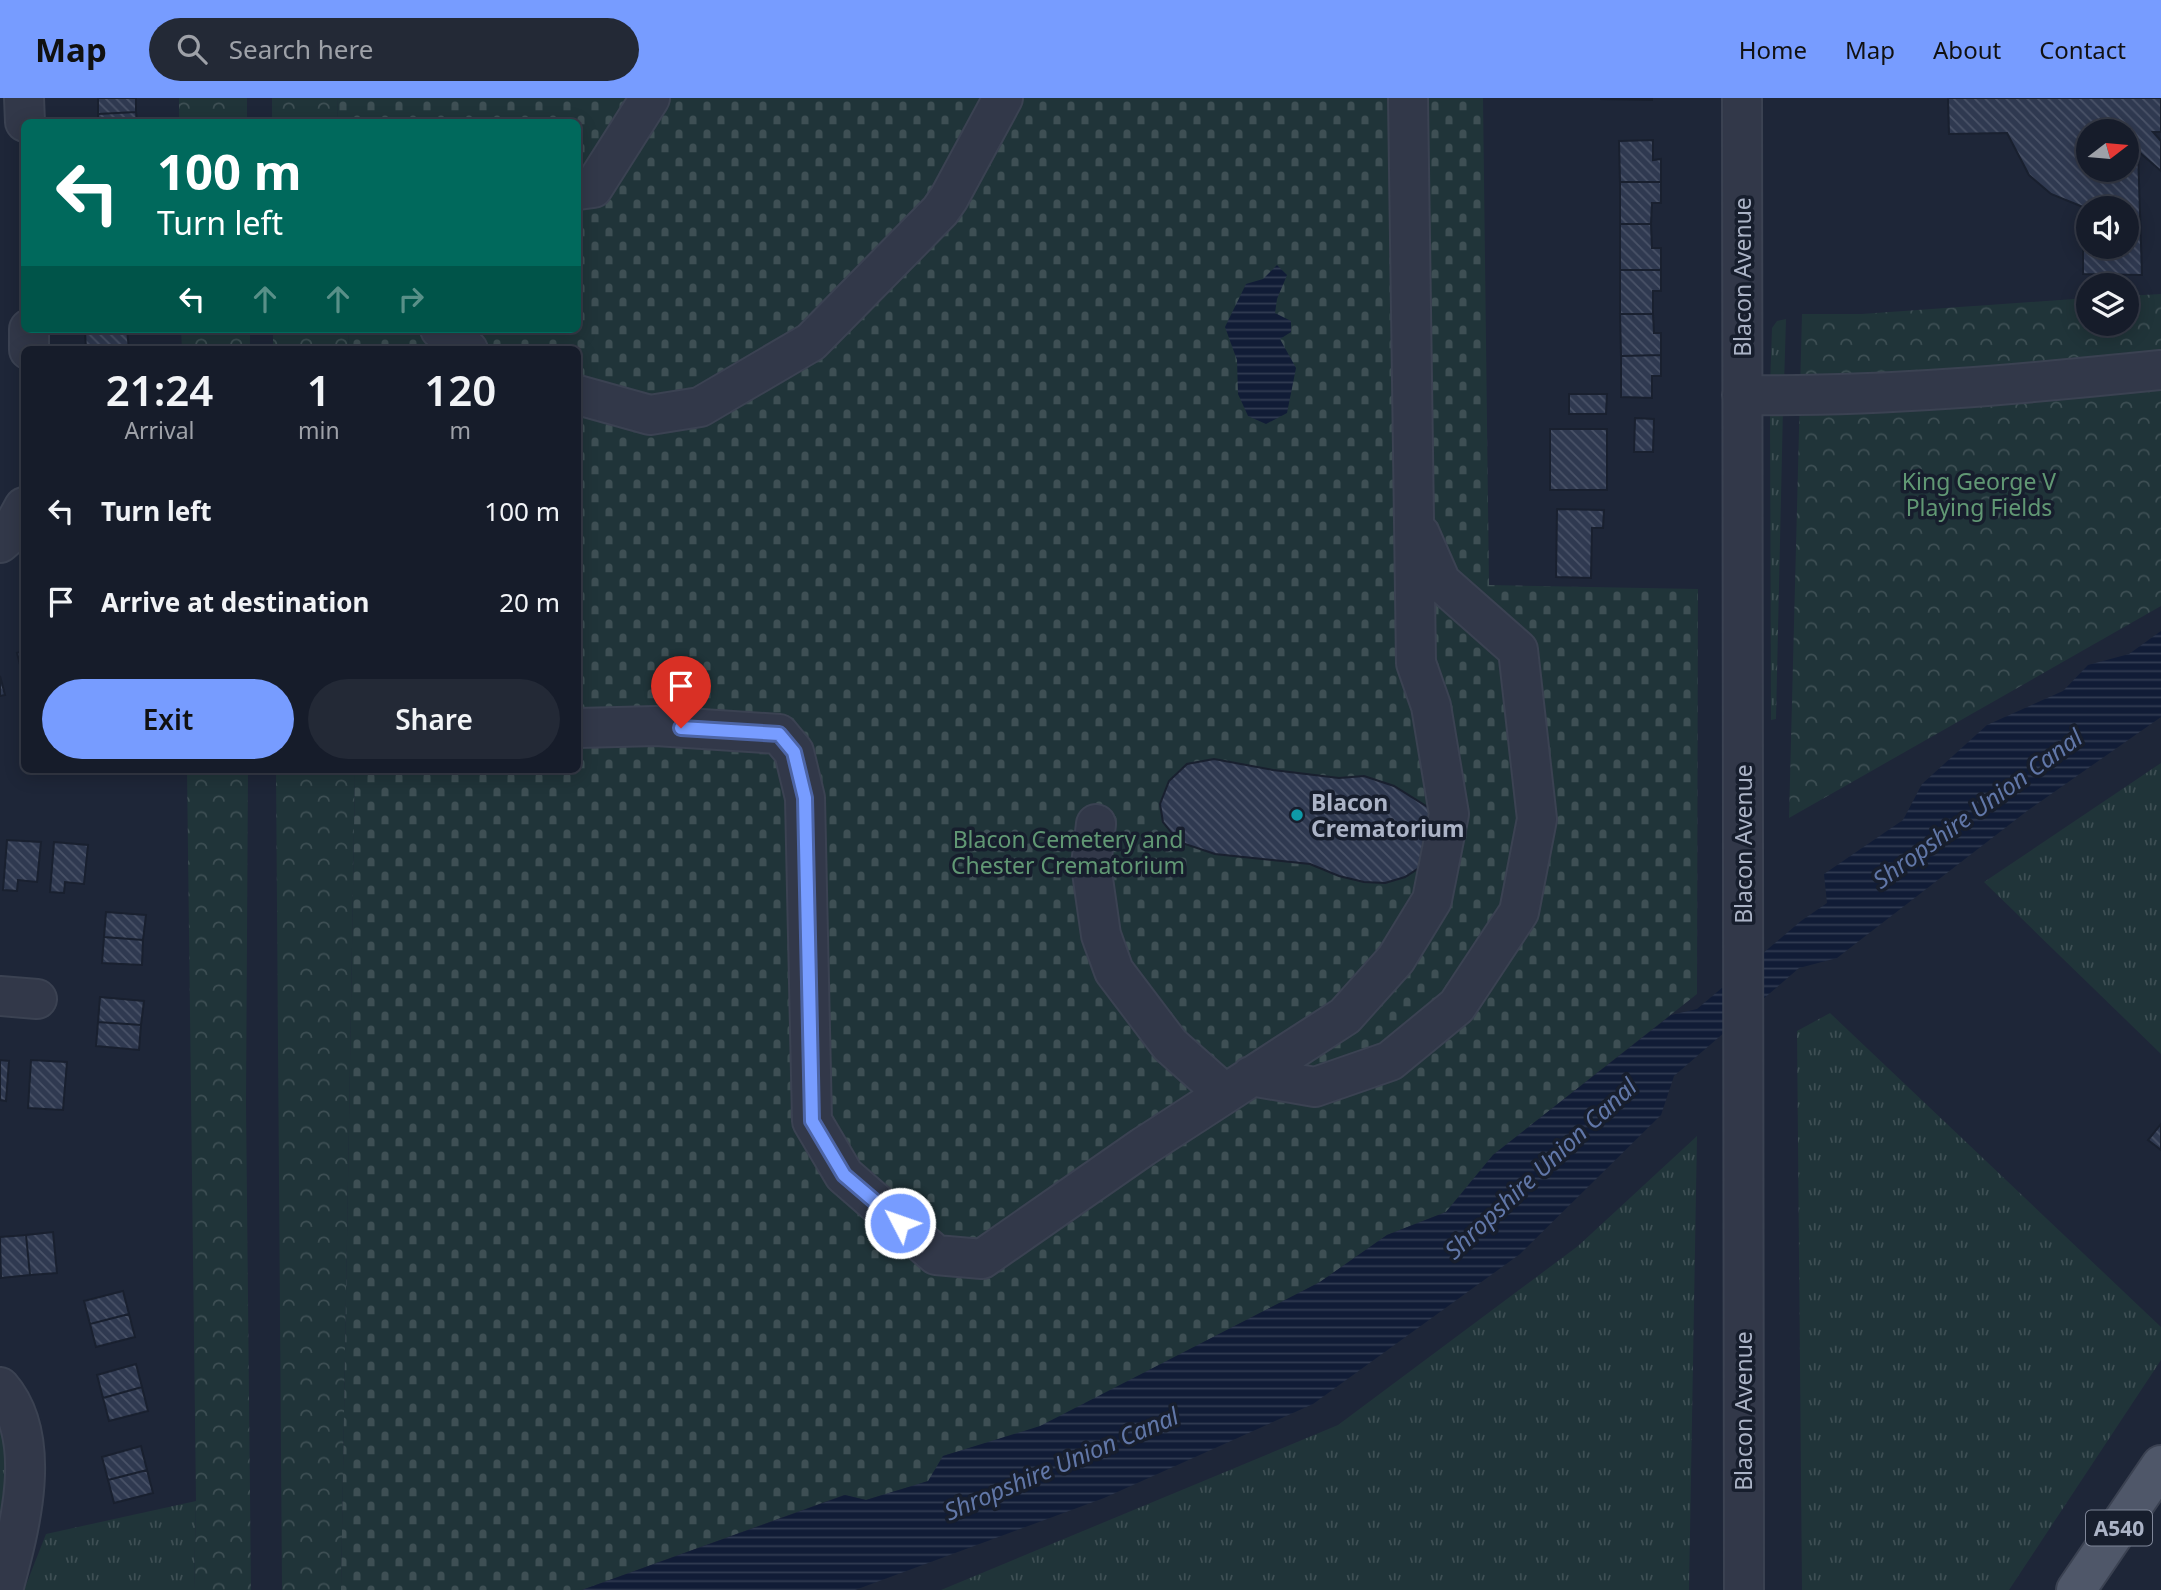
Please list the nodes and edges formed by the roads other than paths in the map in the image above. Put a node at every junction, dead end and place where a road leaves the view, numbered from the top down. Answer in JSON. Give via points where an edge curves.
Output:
{"nodes":[{"id":1,"x":24,"y":98,"type":"edge"},
{"id":2,"x":650,"y":98,"type":"edge"},
{"id":3,"x":1003,"y":98,"type":"edge"},
{"id":4,"x":1408,"y":98,"type":"edge"},
{"id":5,"x":1742,"y":98,"type":"edge"},
{"id":6,"x":24,"y":119,"type":"edge"},
{"id":7,"x":581,"y":190,"type":"edge"},
{"id":8,"x":445,"y":333,"type":"edge"},
{"id":9,"x":463,"y":346,"type":"edge"},
{"id":10,"x":2161,"y":370,"type":"edge"},
{"id":11,"x":1742,"y":395,"type":"junction"},
{"id":12,"x":581,"y":397,"type":"edge"},
{"id":13,"x":21,"y":512,"type":"edge"},
{"id":14,"x":1414,"y":520,"type":"junction"},
{"id":15,"x":0,"y":543,"type":"edge"},
{"id":16,"x":581,"y":728,"type":"edge"},
{"id":17,"x":1096,"y":824,"type":"dead end"},
{"id":18,"x":1238,"y":1085,"type":"junction"},
{"id":19,"x":0,"y":1387,"type":"edge"},
{"id":20,"x":2161,"y":1465,"type":"edge"},
{"id":21,"x":3,"y":1590,"type":"edge"},
{"id":22,"x":1744,"y":1590,"type":"edge"},
{"id":23,"x":2076,"y":1590,"type":"edge"}],
"edges":[{"from":1,"to":6,"type":"street"},
{"from":2,"to":7,"type":"street","via":[[593,188]]},
{"from":3,"to":12,"type":"street","via":[[940,211],[811,342],[699,407],[650,415]]},
{"from":4,"to":14,"type":"street"},
{"from":5,"to":11,"type":"street","name":"Blacon Avenue"},
{"from":8,"to":9,"type":"street"},
{"from":10,"to":11,"type":"street","via":[[1964,386]]},
{"from":11,"to":22,"type":"street","name":"Blacon Avenue"},
{"from":13,"to":15,"type":"street"},
{"from":14,"to":18,"type":"street","via":[[1416,663],[1431,706],[1449,814],[1432,900],[1396,959],[1345,1016]]},
{"from":14,"to":18,"type":"street","via":[[1441,582],[1518,650],[1537,819],[1519,912],[1457,1006],[1390,1062],[1315,1087]]},
{"from":16,"to":18,"type":"street","via":[[656,726],[779,734],[794,752],[805,798],[812,1121],[844,1175],[936,1255],[982,1259]]},
{"from":17,"to":18,"type":"street","via":[[1091,865],[1101,935],[1114,971],[1170,1045]]},
{"from":19,"to":21,"type":"street","via":[[20,1429],[26,1466],[20,1528]]},
{"from":20,"to":23,"type":"main road","number":"A540"}]}
